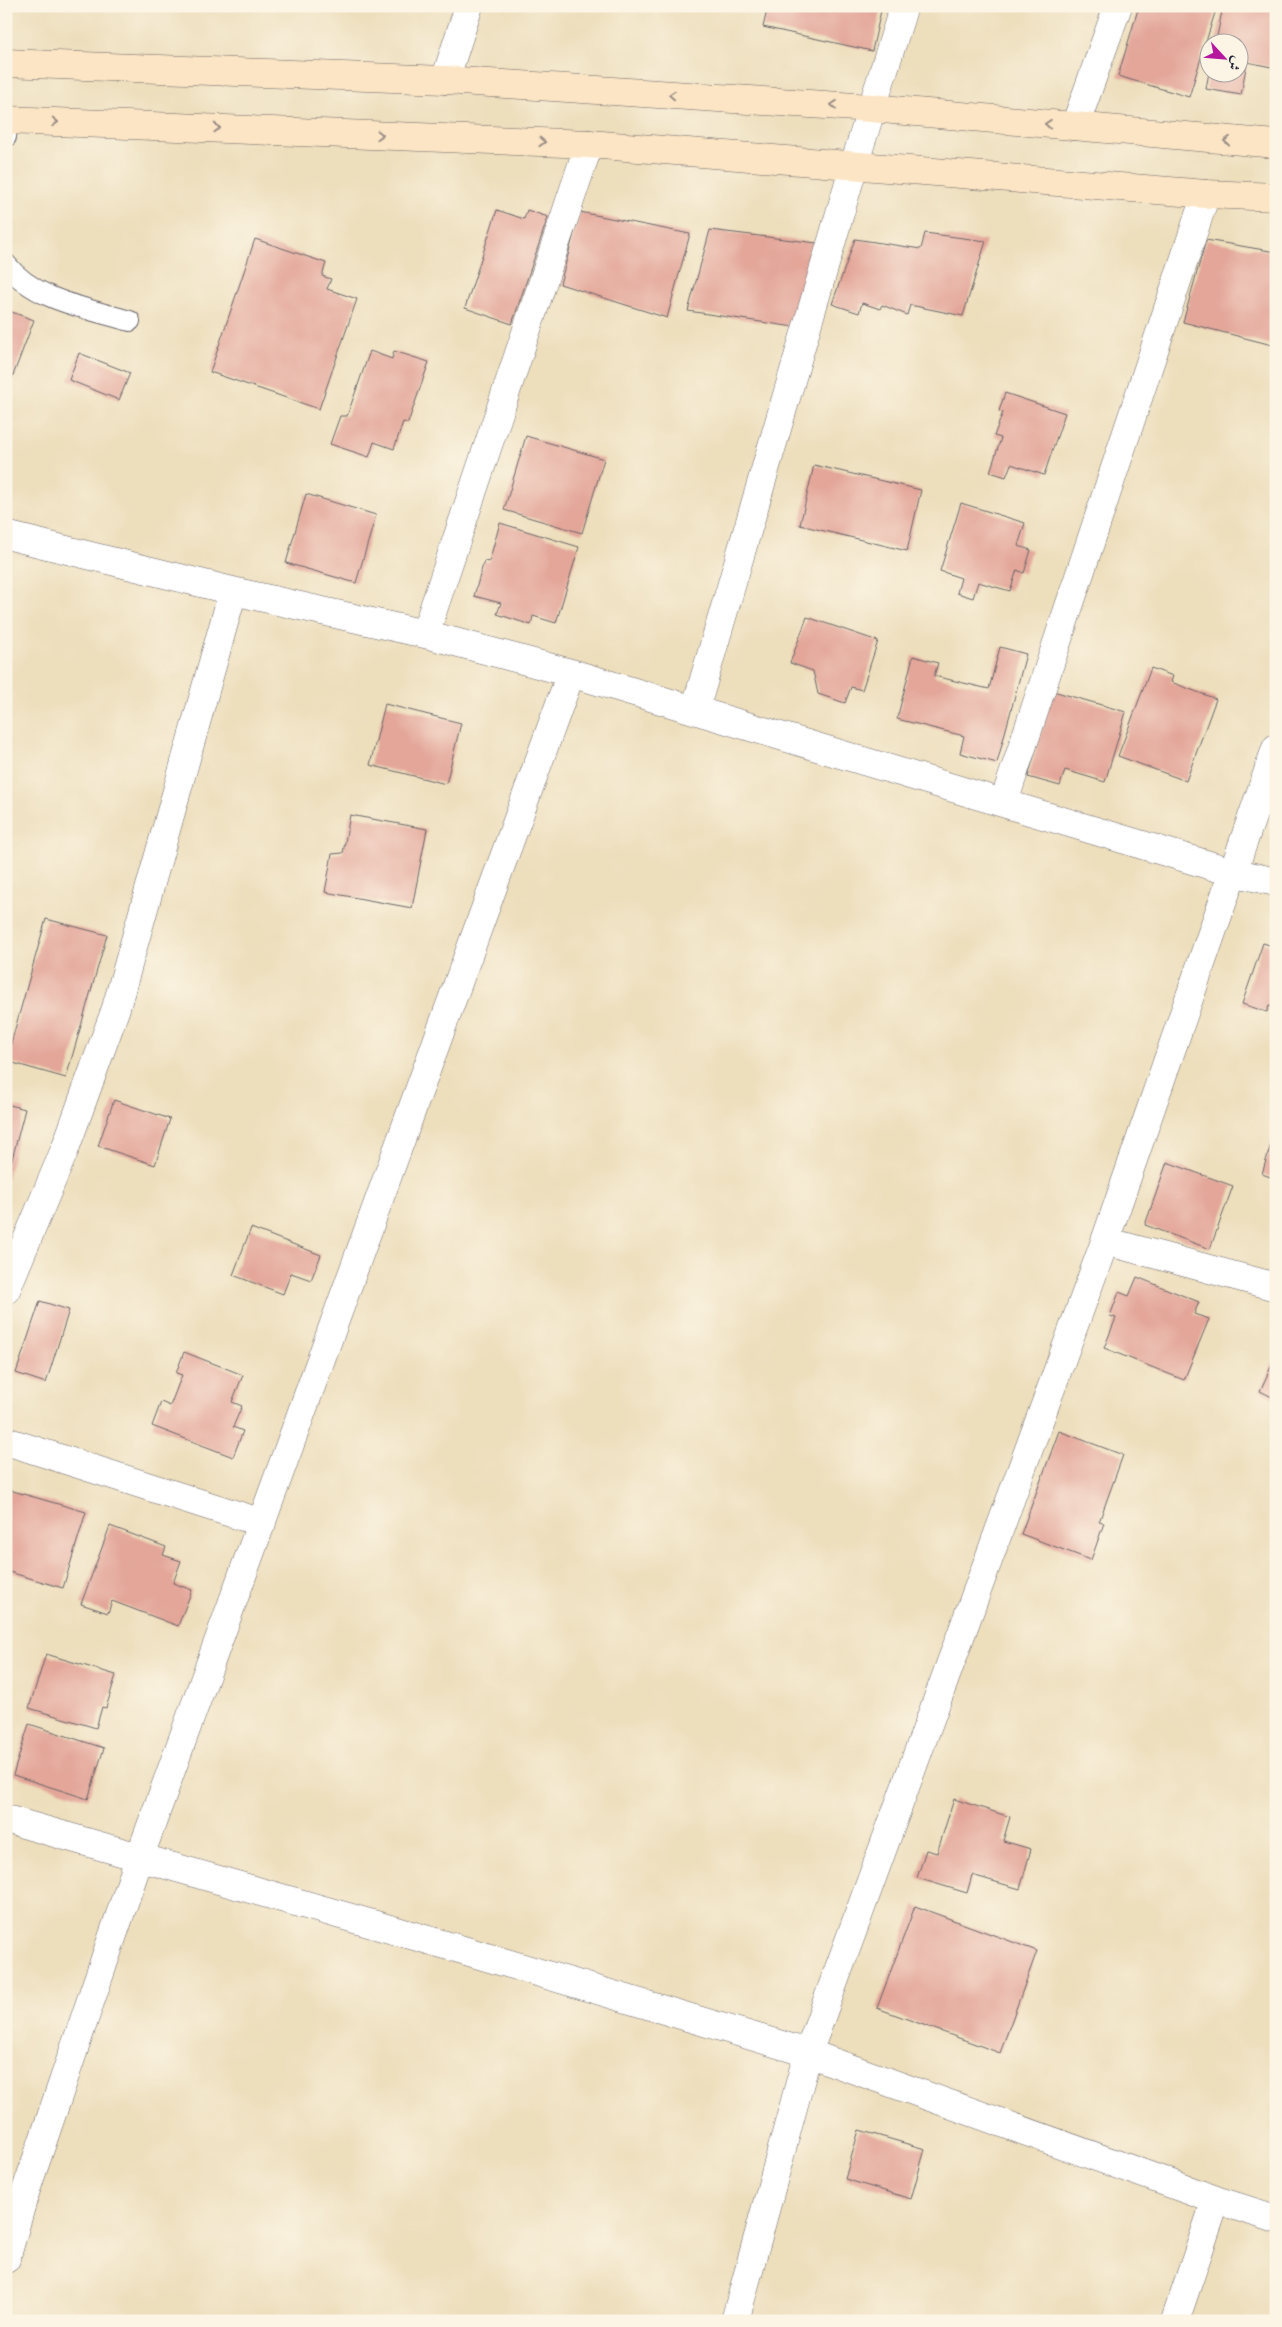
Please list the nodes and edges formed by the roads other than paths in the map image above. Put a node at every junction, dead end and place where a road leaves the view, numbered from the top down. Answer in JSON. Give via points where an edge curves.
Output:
{"nodes":[{"id":1,"x":469,"y":6,"type":"edge"},
{"id":2,"x":904,"y":6,"type":"edge"},
{"id":3,"x":1118,"y":6,"type":"edge"},
{"id":4,"x":6,"y":63,"type":"edge"},
{"id":5,"x":445,"y":80,"type":"junction"},
{"id":6,"x":871,"y":108,"type":"junction"},
{"id":7,"x":6,"y":120,"type":"edge"},
{"id":8,"x":1075,"y":126,"type":"junction"},
{"id":9,"x":6,"y":137,"type":"edge"},
{"id":10,"x":589,"y":144,"type":"junction"},
{"id":11,"x":1276,"y":144,"type":"edge"},
{"id":12,"x":854,"y":164,"type":"junction"},
{"id":13,"x":1206,"y":194,"type":"junction"},
{"id":14,"x":1276,"y":197,"type":"edge"},
{"id":15,"x":6,"y":264,"type":"edge"},
{"id":16,"x":130,"y":321,"type":"dead end"},
{"id":17,"x":6,"y":535,"type":"edge"},
{"id":18,"x":232,"y":591,"type":"junction"},
{"id":19,"x":425,"y":634,"type":"junction"},
{"id":20,"x":571,"y":673,"type":"junction"},
{"id":21,"x":695,"y":710,"type":"junction"},
{"id":22,"x":1276,"y":748,"type":"edge"},
{"id":23,"x":1004,"y":802,"type":"junction"},
{"id":24,"x":1232,"y":872,"type":"junction"},
{"id":25,"x":1276,"y":882,"type":"edge"},
{"id":26,"x":1105,"y":1241,"type":"junction"},
{"id":27,"x":1276,"y":1287,"type":"edge"},
{"id":28,"x":6,"y":1290,"type":"edge"},
{"id":29,"x":6,"y":1441,"type":"edge"},
{"id":30,"x":262,"y":1522,"type":"junction"},
{"id":31,"x":6,"y":1819,"type":"edge"},
{"id":32,"x":140,"y":1856,"type":"junction"},
{"id":33,"x":808,"y":2053,"type":"junction"},
{"id":34,"x":15,"y":2193,"type":"edge"},
{"id":35,"x":1216,"y":2200,"type":"junction"},
{"id":36,"x":1276,"y":2219,"type":"edge"},
{"id":37,"x":6,"y":2259,"type":"edge"},
{"id":38,"x":735,"y":2321,"type":"edge"},
{"id":39,"x":1175,"y":2321,"type":"edge"}],
"edges":[{"from":1,"to":5,"type":"street"},
{"from":2,"to":6,"type":"street"},
{"from":3,"to":8,"type":"street"},
{"from":4,"to":5,"type":"main road"},
{"from":6,"to":5,"type":"main road","one_way":true},
{"from":8,"to":6,"type":"main road","one_way":true},
{"from":6,"to":12,"type":"street"},
{"from":7,"to":9,"type":"lane"},
{"from":7,"to":10,"type":"main road","one_way":true},
{"from":11,"to":8,"type":"main road","one_way":true},
{"from":10,"to":12,"type":"main road"},
{"from":10,"to":19,"type":"street"},
{"from":12,"to":13,"type":"main road"},
{"from":12,"to":21,"type":"street"},
{"from":13,"to":14,"type":"main road"},
{"from":13,"to":23,"type":"street"},
{"from":15,"to":16,"type":"lane","via":[[18,278],[42,294]]},
{"from":17,"to":18,"type":"street"},
{"from":18,"to":19,"type":"street"},
{"from":18,"to":28,"type":"street","via":[[116,1008],[65,1149]]},
{"from":19,"to":20,"type":"street"},
{"from":20,"to":21,"type":"street"},
{"from":20,"to":30,"type":"street"},
{"from":21,"to":23,"type":"street"},
{"from":22,"to":24,"type":"street"},
{"from":23,"to":24,"type":"street"},
{"from":24,"to":25,"type":"street"},
{"from":24,"to":26,"type":"street"},
{"from":26,"to":27,"type":"street"},
{"from":26,"to":33,"type":"street"},
{"from":29,"to":30,"type":"street"},
{"from":30,"to":32,"type":"street"},
{"from":31,"to":32,"type":"street"},
{"from":32,"to":33,"type":"street"},
{"from":32,"to":34,"type":"street"},
{"from":33,"to":35,"type":"street"},
{"from":33,"to":38,"type":"street"},
{"from":34,"to":37,"type":"street"},
{"from":35,"to":36,"type":"street"},
{"from":35,"to":39,"type":"street"}]}
